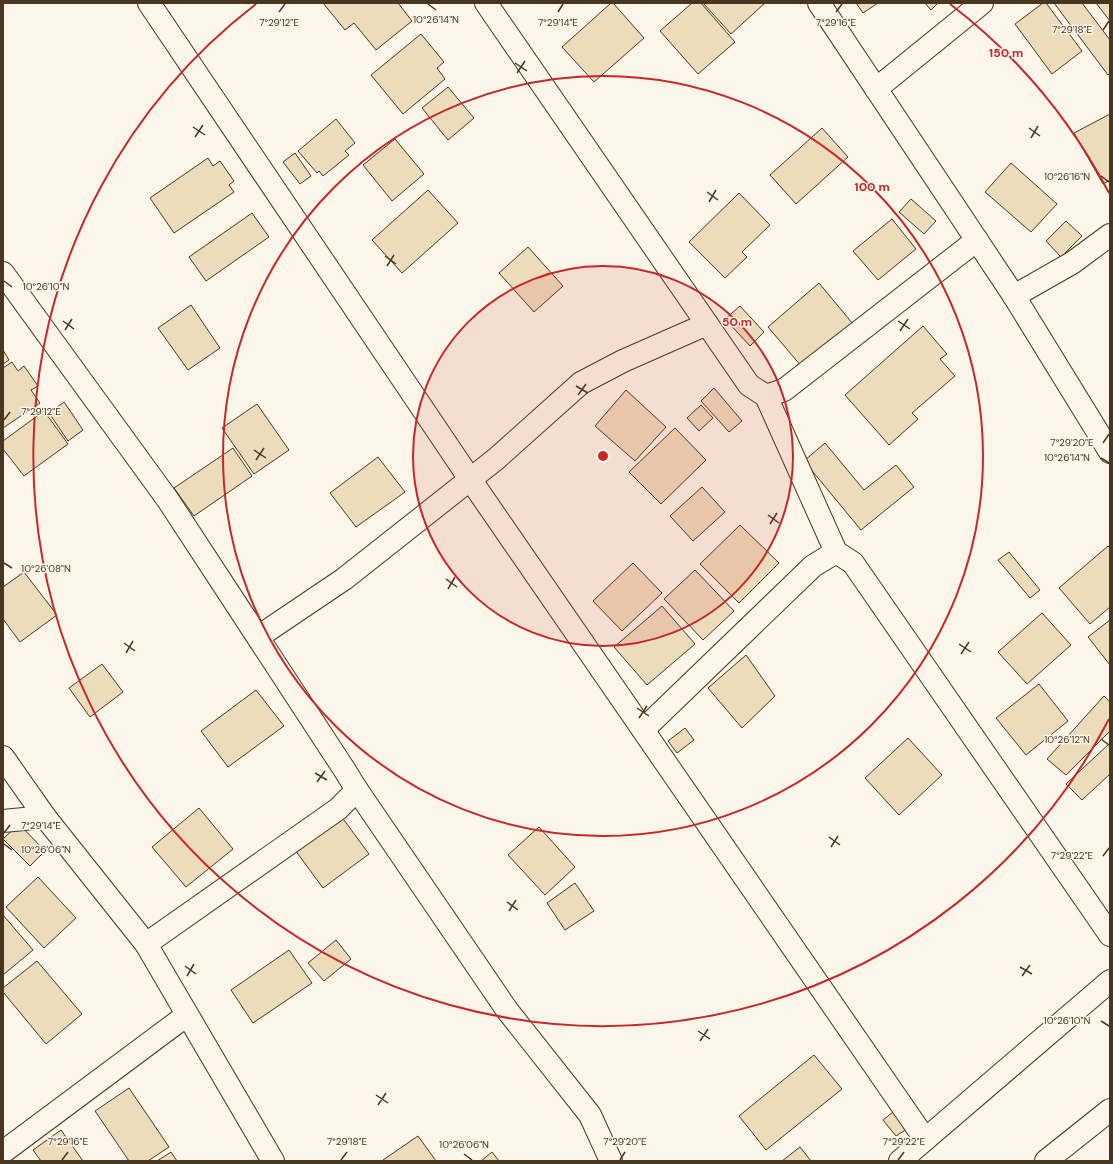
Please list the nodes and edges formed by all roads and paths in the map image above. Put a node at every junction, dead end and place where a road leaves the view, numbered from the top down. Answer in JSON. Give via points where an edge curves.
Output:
{"nodes":[{"id":1,"x":149,"y":3,"type":"edge"},
{"id":2,"x":486,"y":3,"type":"edge"},
{"id":3,"x":818,"y":3,"type":"edge"},
{"id":4,"x":982,"y":3,"type":"edge"},
{"id":5,"x":876,"y":89,"type":"junction"},
{"id":6,"x":1110,"y":235,"type":"edge"},
{"id":7,"x":977,"y":240,"type":"junction"},
{"id":8,"x":3,"y":273,"type":"edge"},
{"id":9,"x":1014,"y":296,"type":"junction"},
{"id":10,"x":707,"y":324,"type":"junction"},
{"id":11,"x":766,"y":396,"type":"junction"},
{"id":12,"x":1110,"y":452,"type":"edge"},
{"id":13,"x":470,"y":479,"type":"junction"},
{"id":14,"x":836,"y":552,"type":"junction"},
{"id":15,"x":258,"y":637,"type":"junction"},
{"id":16,"x":644,"y":729,"type":"junction"},
{"id":17,"x":3,"y":757,"type":"edge"},
{"id":18,"x":357,"y":790,"type":"junction"},
{"id":19,"x":45,"y":817,"type":"junction"},
{"id":20,"x":3,"y":821,"type":"edge"},
{"id":21,"x":1110,"y":936,"type":"edge"},
{"id":22,"x":146,"y":944,"type":"junction"},
{"id":23,"x":1110,"y":981,"type":"edge"},
{"id":24,"x":187,"y":1015,"type":"junction"},
{"id":25,"x":1110,"y":1110,"type":"edge"},
{"id":26,"x":926,"y":1139,"type":"junction"},
{"id":27,"x":3,"y":1152,"type":"edge"},
{"id":28,"x":273,"y":1161,"type":"edge"},
{"id":29,"x":611,"y":1161,"type":"edge"},
{"id":30,"x":900,"y":1161,"type":"edge"},
{"id":31,"x":1046,"y":1161,"type":"edge"}],
"edges":[{"from":1,"to":13,"type":"street"},
{"from":2,"to":10,"type":"street"},
{"from":3,"to":5,"type":"street"},
{"from":4,"to":5,"type":"street"},
{"from":5,"to":7,"type":"street"},
{"from":6,"to":9,"type":"street","via":[[1072,263]]},
{"from":7,"to":9,"type":"street"},
{"from":7,"to":11,"type":"street","via":[[784,390]]},
{"from":8,"to":15,"type":"street","via":[[168,500]]},
{"from":9,"to":12,"type":"street"},
{"from":10,"to":11,"type":"street","via":[[749,385]]},
{"from":10,"to":13,"type":"street","via":[[623,361],[581,383]]},
{"from":11,"to":14,"type":"street"},
{"from":13,"to":15,"type":"street","via":[[344,579]]},
{"from":13,"to":16,"type":"street"},
{"from":14,"to":16,"type":"street","via":[[813,566]]},
{"from":14,"to":21,"type":"street","via":[[853,563]]},
{"from":15,"to":18,"type":"street"},
{"from":16,"to":26,"type":"street"},
{"from":17,"to":19,"type":"street"},
{"from":18,"to":22,"type":"street","via":[[338,809]]},
{"from":18,"to":29,"type":"street","via":[[507,1010],[590,1115]]},
{"from":19,"to":20,"type":"street"},
{"from":19,"to":22,"type":"street"},
{"from":22,"to":24,"type":"street"},
{"from":23,"to":26,"type":"street"},
{"from":24,"to":27,"type":"street"},
{"from":24,"to":28,"type":"street"},
{"from":25,"to":31,"type":"street"},
{"from":26,"to":30,"type":"street"}]}
